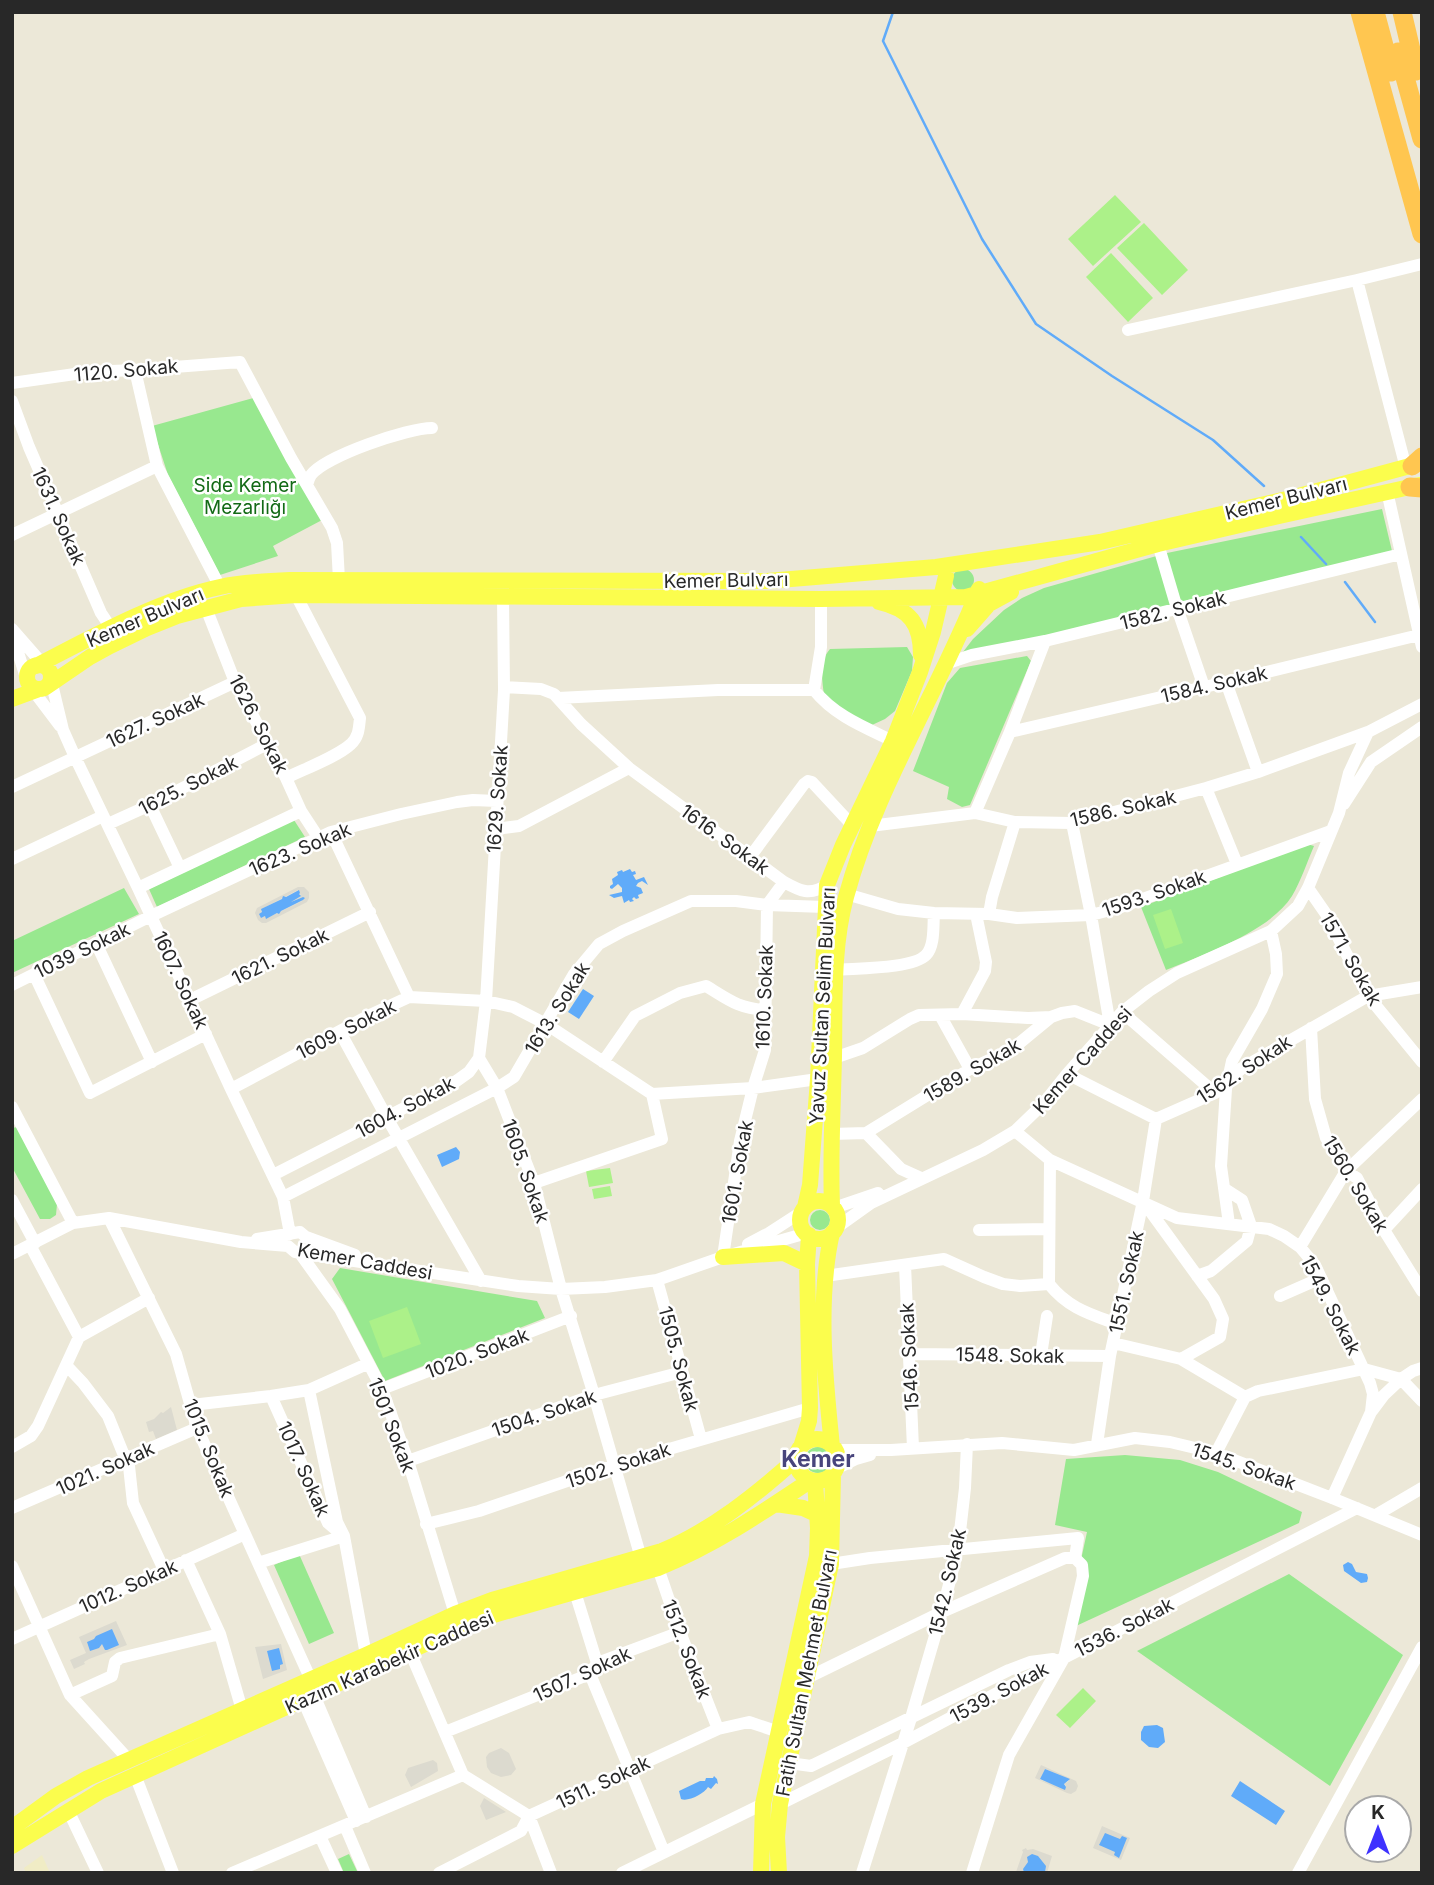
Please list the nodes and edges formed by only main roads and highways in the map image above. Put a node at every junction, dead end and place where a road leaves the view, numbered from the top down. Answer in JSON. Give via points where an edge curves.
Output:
{"nodes":[{"id":1,"x":1360,"y":12,"type":"edge"},
{"id":2,"x":1375,"y":12,"type":"edge"},
{"id":3,"x":1387,"y":12,"type":"edge"},
{"id":4,"x":1402,"y":12,"type":"edge"},
{"id":5,"x":1422,"y":92,"type":"edge"},
{"id":6,"x":1422,"y":139,"type":"edge"},
{"id":7,"x":1422,"y":183,"type":"edge"},
{"id":8,"x":1422,"y":234,"type":"edge"},
{"id":9,"x":1416,"y":473,"type":"edge"},
{"id":10,"x":962,"y":562,"type":"junction"},
{"id":11,"x":946,"y":576,"type":"junction"},
{"id":12,"x":1035,"y":579,"type":"junction"},
{"id":13,"x":974,"y":593,"type":"junction"},
{"id":14,"x":863,"y":598,"type":"junction"},
{"id":15,"x":941,"y":598,"type":"junction"},
{"id":16,"x":954,"y":644,"type":"junction"},
{"id":17,"x":920,"y":672,"type":"junction"},
{"id":18,"x":36,"y":677,"type":"edge"},
{"id":19,"x":12,"y":699,"type":"edge"},
{"id":20,"x":833,"y":1207,"type":"junction"},
{"id":21,"x":804,"y":1209,"type":"junction"},
{"id":22,"x":834,"y":1231,"type":"junction"},
{"id":23,"x":808,"y":1234,"type":"junction"},
{"id":24,"x":723,"y":1257,"type":"road end"},
{"id":25,"x":807,"y":1264,"type":"junction"},
{"id":26,"x":834,"y":1448,"type":"junction"},
{"id":27,"x":799,"y":1452,"type":"junction"},
{"id":28,"x":834,"y":1472,"type":"junction"},
{"id":29,"x":813,"y":1480,"type":"junction"},
{"id":30,"x":776,"y":1504,"type":"junction"},
{"id":31,"x":817,"y":1514,"type":"junction"},
{"id":32,"x":309,"y":1691,"type":"junction"},
{"id":33,"x":772,"y":1804,"type":"junction"},
{"id":34,"x":12,"y":1828,"type":"edge"},
{"id":35,"x":12,"y":1846,"type":"edge"},
{"id":36,"x":761,"y":1873,"type":"edge"},
{"id":37,"x":779,"y":1873,"type":"edge"}],
"edges":[{"from":1,"to":8,"type":"highway"},
{"from":2,"to":7,"type":"highway"},
{"from":3,"to":6,"type":"highway"},
{"from":4,"to":5,"type":"highway"},
{"from":9,"to":10,"type":"main road","name":"Kemer Bulvarı","via":[[1100,542]]},
{"from":9,"to":12,"type":"main road","name":"Kemer Bulvarı","via":[[1387,492],[1158,544]]},
{"from":10,"to":11,"type":"main road","via":[[952,566]]},
{"from":10,"to":13,"type":"main road","via":[[978,569],[981,581]]},
{"from":10,"to":18,"type":"main road","name":"Kemer Bulvarı","via":[[767,581],[251,582],[191,594],[111,628]]},
{"from":11,"to":13,"type":"main road","via":[[950,592],[960,597]]},
{"from":11,"to":15,"type":"main road","name":"Yavuz Sultan Selim Bulvarı"},
{"from":12,"to":13,"type":"main road","name":"Kemer Bulvarı"},
{"from":12,"to":16,"type":"main road","via":[[989,604]]},
{"from":13,"to":15,"type":"main road","name":"Kemer Bulvarı"},
{"from":13,"to":16,"type":"main road","name":"Yavuz Sultan Selim Bulvarı"},
{"from":14,"to":15,"type":"main road","name":"Kemer Bulvarı"},
{"from":14,"to":17,"type":"main road","via":[[893,605],[913,621],[921,636]]},
{"from":14,"to":18,"type":"main road","name":"Kemer Bulvarı","via":[[242,598],[177,616]]},
{"from":15,"to":17,"type":"main road","name":"Yavuz Sultan Selim Bulvarı"},
{"from":16,"to":20,"type":"main road","name":"Yavuz Sultan Selim Bulvarı","via":[[870,826],[846,894],[835,970]]},
{"from":17,"to":21,"type":"main road","name":"Yavuz Sultan Selim Bulvarı","via":[[827,885],[818,1079]]},
{"from":18,"to":19,"type":"main road","name":"Kemer Bulvarı"},
{"from":20,"to":21,"type":"main road","via":[[820,1201]]},
{"from":20,"to":22,"type":"main road","via":[[838,1218]]},
{"from":21,"to":23,"type":"main road","via":[[801,1223]]},
{"from":22,"to":23,"type":"main road","via":[[822,1238]]},
{"from":22,"to":26,"type":"main road","via":[[825,1276],[825,1343]]},
{"from":23,"to":25,"type":"main road"},
{"from":24,"to":25,"type":"main road","via":[[784,1253]]},
{"from":25,"to":27,"type":"main road","via":[[810,1408]]},
{"from":26,"to":27,"type":"main road","via":[[813,1440]]},
{"from":26,"to":28,"type":"main road","via":[[838,1460]]},
{"from":27,"to":29,"type":"main road","via":[[798,1469]]},
{"from":27,"to":32,"type":"main road","name":"Kazım Karabekir Caddesi","via":[[770,1482],[699,1533],[641,1558],[455,1614],[366,1655]]},
{"from":28,"to":29,"type":"main road","via":[[823,1480]]},
{"from":28,"to":33,"type":"main road","name":"Fatih Sultan Mehmet Bulvarı","via":[[831,1564],[789,1763]]},
{"from":29,"to":30,"type":"main road","name":"Kazım Karabekir Caddesi"},
{"from":29,"to":31,"type":"main road","name":"Fatih Sultan Mehmet Bulvarı"},
{"from":30,"to":31,"type":"main road"},
{"from":30,"to":32,"type":"main road","name":"Kazım Karabekir Caddesi","via":[[712,1544],[658,1568],[491,1616]]},
{"from":31,"to":33,"type":"main road","name":"Fatih Sultan Mehmet Bulvarı","via":[[817,1556],[779,1732]]},
{"from":32,"to":34,"type":"main road","name":"Kazım Karabekir Caddesi","via":[[242,1710],[128,1759],[77,1784]]},
{"from":32,"to":35,"type":"main road","name":"Kazım Karabekir Caddesi","via":[[101,1791]]},
{"from":33,"to":36,"type":"main road","name":"Fatih Sultan Mehmet Bulvarı"},
{"from":33,"to":37,"type":"main road","name":"Fatih Sultan Mehmet Bulvarı"}]}
